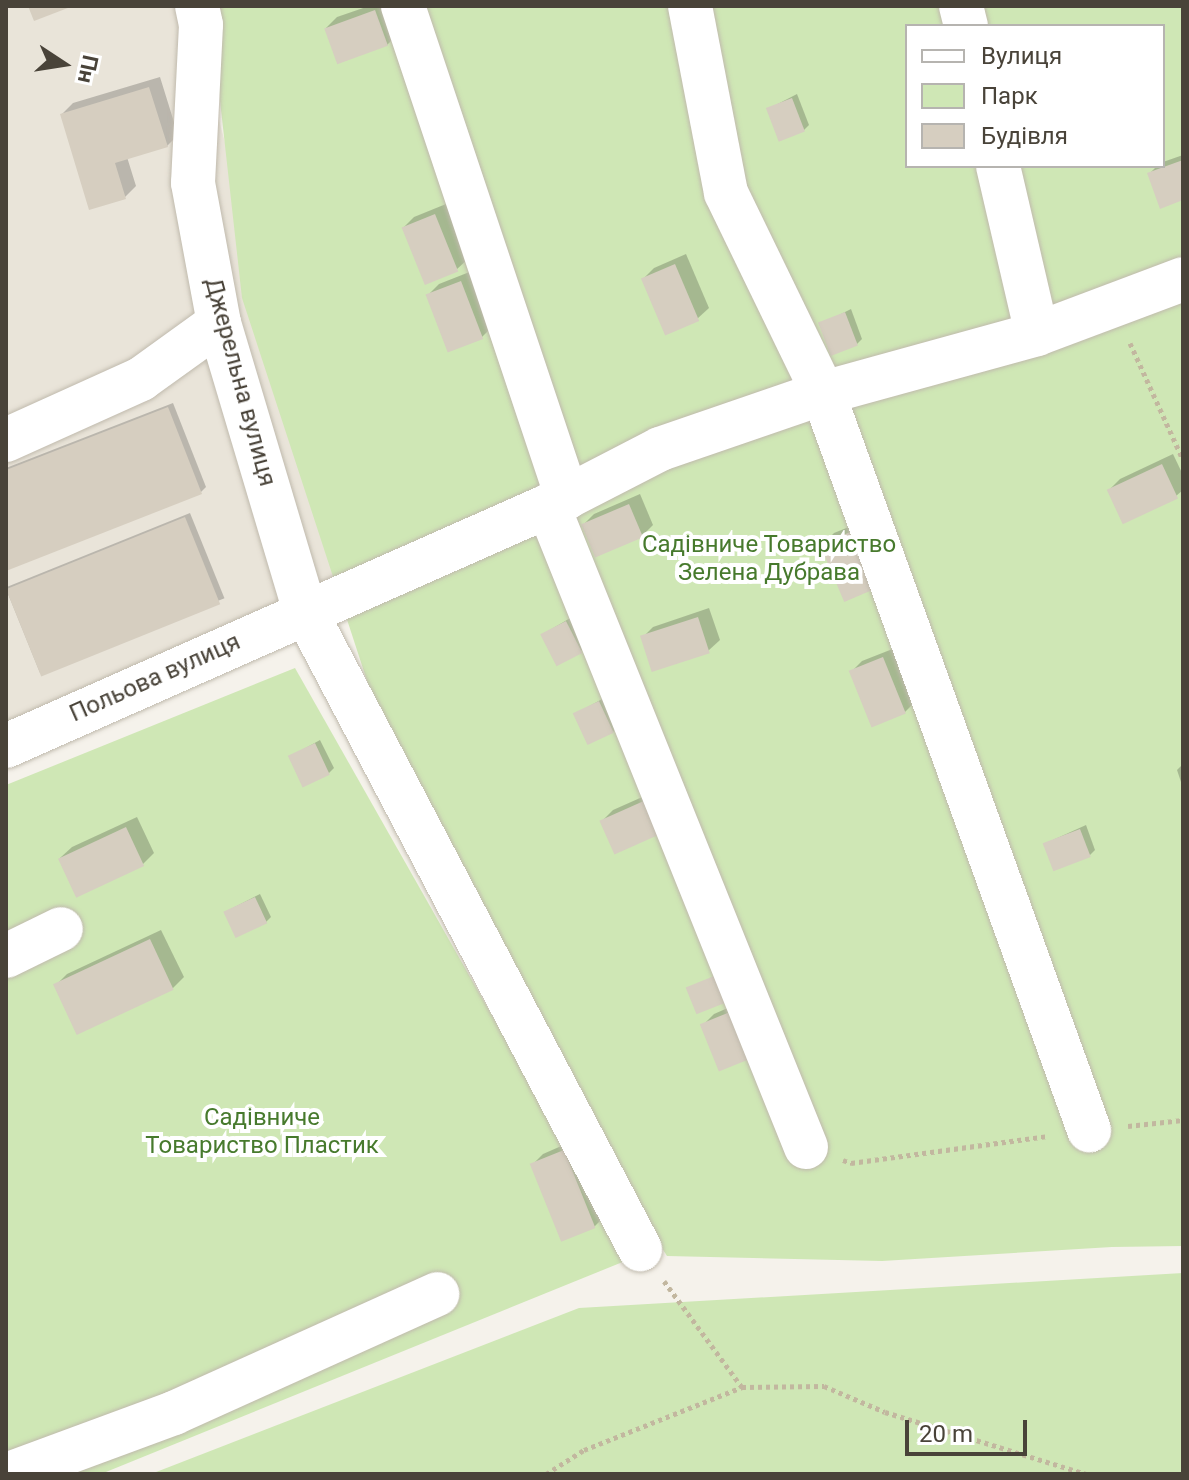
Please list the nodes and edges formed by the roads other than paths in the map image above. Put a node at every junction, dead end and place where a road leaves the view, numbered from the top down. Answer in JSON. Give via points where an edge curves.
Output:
{"nodes":[{"id":1,"x":197,"y":6,"type":"edge"},
{"id":2,"x":403,"y":6,"type":"edge"},
{"id":3,"x":690,"y":6,"type":"edge"},
{"id":4,"x":998,"y":168,"type":"edge"},
{"id":5,"x":1183,"y":279,"type":"edge"},
{"id":6,"x":219,"y":323,"type":"junction"},
{"id":7,"x":1037,"y":334,"type":"junction"},
{"id":8,"x":823,"y":393,"type":"junction"},
{"id":9,"x":6,"y":440,"type":"edge"},
{"id":10,"x":558,"y":502,"type":"junction"},
{"id":11,"x":305,"y":611,"type":"junction"},
{"id":12,"x":6,"y":746,"type":"edge"},
{"id":13,"x":61,"y":929,"type":"dead end"},
{"id":14,"x":6,"y":956,"type":"edge"},
{"id":15,"x":1089,"y":1130,"type":"road end"},
{"id":16,"x":806,"y":1147,"type":"road end"},
{"id":17,"x":640,"y":1249,"type":"road end"},
{"id":18,"x":437,"y":1294,"type":"dead end"},
{"id":19,"x":9,"y":1474,"type":"edge"}],
"edges":[{"from":1,"to":6,"type":"street","name":"Джерельна вулиця","via":[[201,25],[193,183]]},
{"from":2,"to":10,"type":"street"},
{"from":3,"to":8,"type":"street","via":[[726,193]]},
{"from":4,"to":7,"type":"street"},
{"from":5,"to":7,"type":"street","name":"Польова вулиця"},
{"from":6,"to":9,"type":"street","via":[[141,379]]},
{"from":6,"to":11,"type":"street","name":"Джерельна вулиця"},
{"from":7,"to":8,"type":"street","name":"Польова вулиця"},
{"from":8,"to":10,"type":"street","name":"Польова вулиця","via":[[660,449]]},
{"from":8,"to":15,"type":"street"},
{"from":10,"to":11,"type":"street","name":"Польова вулиця"},
{"from":10,"to":16,"type":"street"},
{"from":11,"to":12,"type":"street","name":"Польова вулиця"},
{"from":11,"to":17,"type":"street","name":"Джерельна вулиця"},
{"from":13,"to":14,"type":"street"},
{"from":18,"to":19,"type":"street","via":[[174,1413]]}]}
